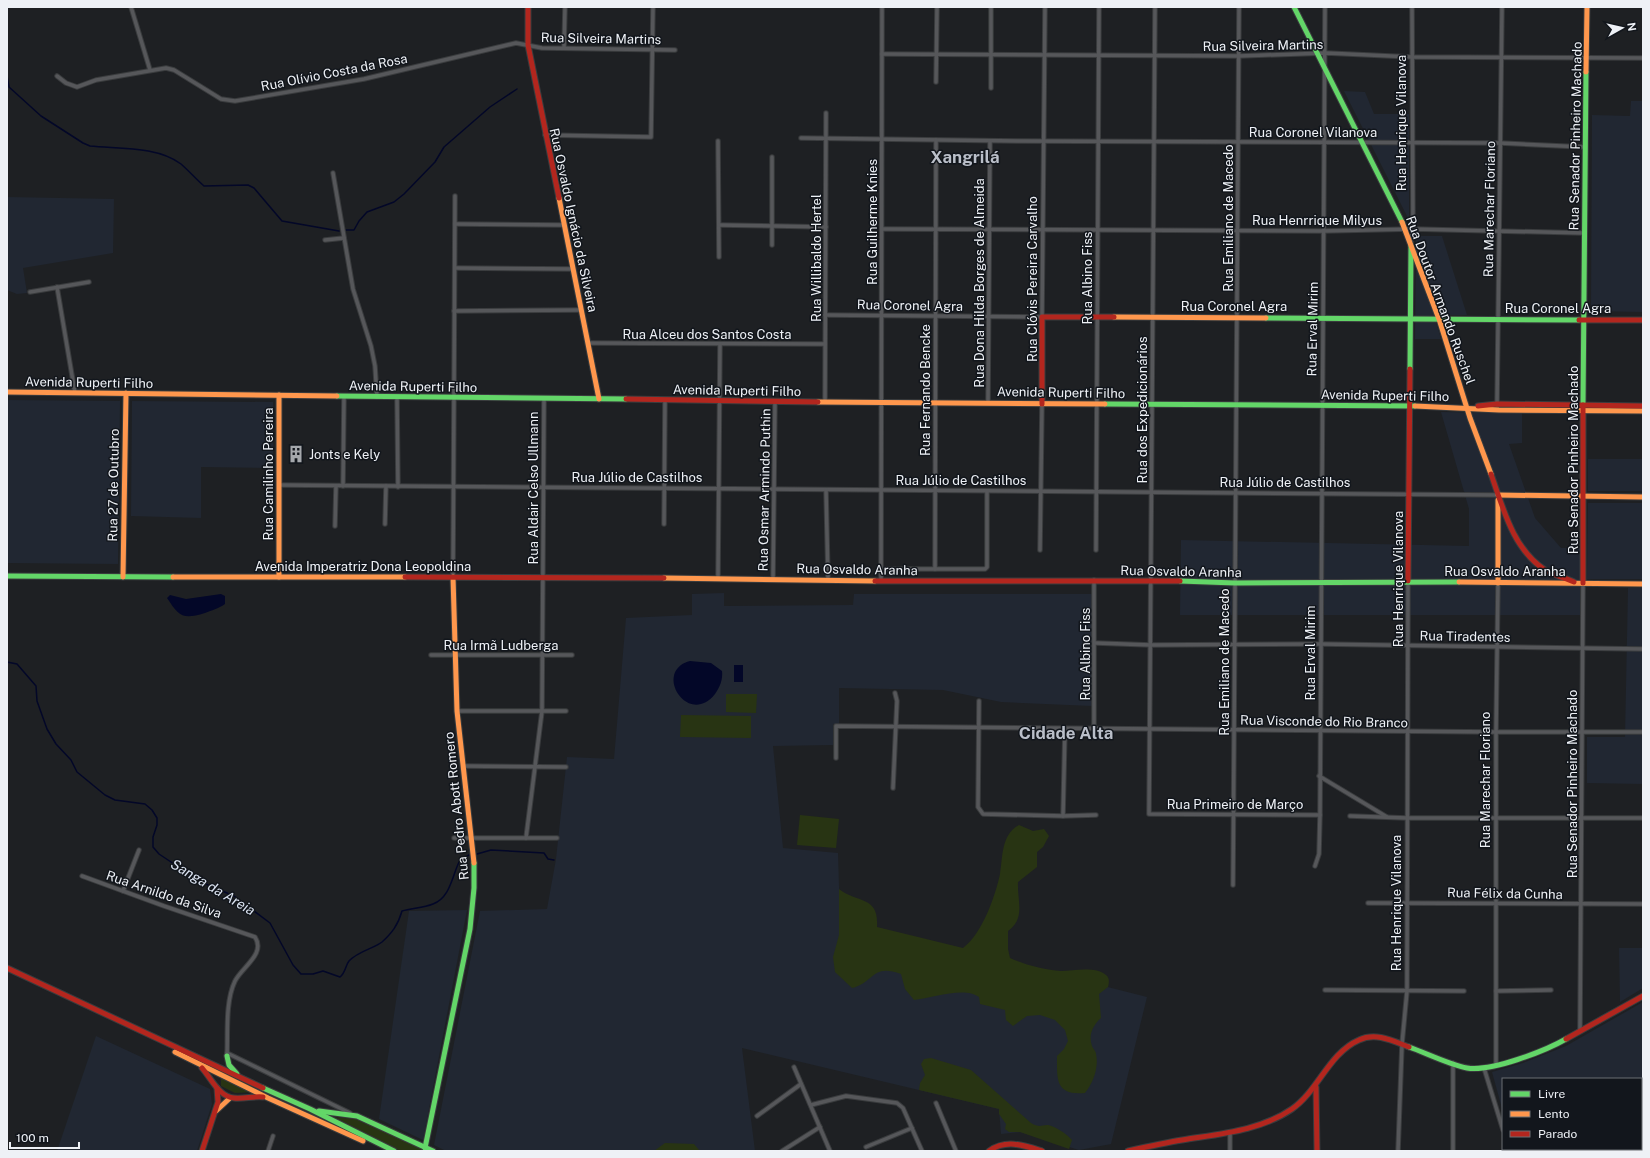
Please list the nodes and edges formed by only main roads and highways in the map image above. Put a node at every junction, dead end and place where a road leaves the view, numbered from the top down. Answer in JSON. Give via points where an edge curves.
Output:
{"nodes":[{"id":1,"x":528,"y":7,"type":"edge"},
{"id":2,"x":1294,"y":7,"type":"edge"},
{"id":3,"x":1587,"y":7,"type":"edge"},
{"id":4,"x":1411,"y":242,"type":"junction"},
{"id":5,"x":1042,"y":317,"type":"joint"},
{"id":6,"x":1410,"y":319,"type":"junction"},
{"id":7,"x":1439,"y":319,"type":"junction"},
{"id":8,"x":1585,"y":319,"type":"junction"},
{"id":9,"x":1643,"y":320,"type":"edge"},
{"id":10,"x":7,"y":392,"type":"edge"},
{"id":11,"x":126,"y":393,"type":"junction"},
{"id":12,"x":279,"y":395,"type":"junction"},
{"id":13,"x":599,"y":399,"type":"junction"},
{"id":14,"x":1042,"y":404,"type":"junction"},
{"id":15,"x":1409,"y":406,"type":"junction"},
{"id":16,"x":1643,"y":406,"type":"edge"},
{"id":17,"x":1467,"y":408,"type":"junction"},
{"id":18,"x":1584,"y":408,"type":"junction"},
{"id":19,"x":1643,"y":411,"type":"edge"},
{"id":20,"x":1498,"y":495,"type":"junction"},
{"id":21,"x":1584,"y":496,"type":"junction"},
{"id":22,"x":1643,"y":496,"type":"edge"},
{"id":23,"x":1554,"y":574,"type":"junction"},
{"id":24,"x":7,"y":576,"type":"edge"},
{"id":25,"x":123,"y":577,"type":"junction"},
{"id":26,"x":279,"y":577,"type":"junction"},
{"id":27,"x":453,"y":577,"type":"junction"},
{"id":28,"x":718,"y":578,"type":"joint"},
{"id":29,"x":1408,"y":581,"type":"junction"},
{"id":30,"x":1583,"y":582,"type":"junction"},
{"id":31,"x":1498,"y":583,"type":"junction"},
{"id":32,"x":1553,"y":583,"type":"junction"},
{"id":33,"x":1577,"y":583,"type":"junction"},
{"id":34,"x":1643,"y":584,"type":"edge"},
{"id":35,"x":7,"y":968,"type":"edge"},
{"id":36,"x":1643,"y":996,"type":"edge"},
{"id":37,"x":140,"y":1032,"type":"junction"},
{"id":38,"x":189,"y":1058,"type":"junction"},
{"id":39,"x":205,"y":1060,"type":"junction"},
{"id":40,"x":233,"y":1074,"type":"junction"},
{"id":41,"x":222,"y":1075,"type":"junction"},
{"id":42,"x":241,"y":1078,"type":"junction"},
{"id":43,"x":216,"y":1082,"type":"junction"},
{"id":44,"x":1316,"y":1087,"type":"junction"},
{"id":45,"x":217,"y":1088,"type":"junction"},
{"id":46,"x":230,"y":1098,"type":"junction"},
{"id":47,"x":268,"y":1098,"type":"junction"},
{"id":48,"x":310,"y":1109,"type":"junction"},
{"id":49,"x":215,"y":1112,"type":"junction"},
{"id":50,"x":426,"y":1148,"type":"junction"},
{"id":51,"x":997,"y":1148,"type":"edge"},
{"id":52,"x":202,"y":1151,"type":"edge"},
{"id":53,"x":384,"y":1151,"type":"edge"},
{"id":54,"x":394,"y":1151,"type":"edge"},
{"id":55,"x":432,"y":1151,"type":"edge"},
{"id":56,"x":989,"y":1151,"type":"edge"},
{"id":57,"x":1042,"y":1151,"type":"edge"},
{"id":58,"x":1128,"y":1151,"type":"edge"},
{"id":59,"x":1316,"y":1151,"type":"edge"}],
"edges":[{"from":1,"to":13,"type":"main road","name":"Rua Osvaldo Ignácio da Silveira","via":[[528,45]]},
{"from":2,"to":4,"type":"main road","name":"Rua Doutor Armando Ruschel"},
{"from":3,"to":8,"type":"main road","name":"Rua Senador Pinheiro Machado","via":[[1584,147]]},
{"from":4,"to":6,"type":"main road","name":"Rua Henrique Vilanova"},
{"from":4,"to":7,"type":"main road","name":"Rua Doutor Armando Ruschel"},
{"from":5,"to":6,"type":"main road","name":"Rua Coronel Agra"},
{"from":5,"to":14,"type":"main road","name":"Rua Clóvis Pereira Carvalho"},
{"from":6,"to":7,"type":"main road","name":"Rua Coronel Agra"},
{"from":6,"to":15,"type":"main road","name":"Rua Henrique Vilanova"},
{"from":7,"to":8,"type":"main road","name":"Rua Coronel Agra"},
{"from":7,"to":17,"type":"main road","name":"Rua Doutor Armando Ruschel"},
{"from":8,"to":9,"type":"main road","name":"Rua Coronel Agra"},
{"from":8,"to":18,"type":"main road","name":"Rua Senador Pinheiro Machado"},
{"from":10,"to":11,"type":"main road","name":"Avenida Ruperti Filho"},
{"from":11,"to":12,"type":"main road","name":"Avenida Ruperti Filho"},
{"from":11,"to":25,"type":"main road","name":"Rua 27 de Outubro"},
{"from":12,"to":13,"type":"main road","name":"Avenida Ruperti Filho"},
{"from":12,"to":26,"type":"main road","name":"Rua Camilinho Pereira"},
{"from":13,"to":14,"type":"main road","name":"Avenida Ruperti Filho"},
{"from":14,"to":15,"type":"main road","name":"Avenida Ruperti Filho"},
{"from":15,"to":17,"type":"main road","name":"Avenida Ruperti Filho"},
{"from":15,"to":29,"type":"main road","name":"Rua Henrique Vilanova"},
{"from":16,"to":18,"type":"main road","name":"Avenida Ruperti Filho"},
{"from":17,"to":18,"type":"main road","name":"Avenida Ruperti Filho"},
{"from":17,"to":18,"type":"main road","name":"Avenida Ruperti Filho","via":[[1497,404]]},
{"from":17,"to":20,"type":"main road","name":"Rua Doutor Armando Ruschel"},
{"from":18,"to":19,"type":"main road","name":"Avenida Ruperti Filho"},
{"from":18,"to":21,"type":"main road","name":"Rua Senador Pinheiro Machado"},
{"from":20,"to":21,"type":"main road","name":"Rua Júlio de Castilhos"},
{"from":20,"to":23,"type":"main road","name":"Rua Doutor Armando Ruschel","via":[[1511,528],[1522,547],[1533,560]]},
{"from":20,"to":31,"type":"main road","name":"Rua Marechar Floriano"},
{"from":21,"to":22,"type":"main road","name":"Rua Júlio de Castilhos"},
{"from":21,"to":30,"type":"main road","name":"Rua Senador Pinheiro Machado"},
{"from":23,"to":32,"type":"main road"},
{"from":23,"to":33,"type":"main road","name":"Rua Doutor Armando Ruschel"},
{"from":24,"to":25,"type":"main road","name":"Avenida Imperatriz Dona Leopoldina"},
{"from":25,"to":26,"type":"main road","name":"Avenida Imperatriz Dona Leopoldina"},
{"from":26,"to":27,"type":"main road","name":"Avenida Imperatriz Dona Leopoldina"},
{"from":27,"to":28,"type":"main road","name":"Avenida Imperatriz Dona Leopoldina"},
{"from":27,"to":50,"type":"main road","name":"Rua Pedro Abott Romero","via":[[458,711],[475,875],[472,914]]},
{"from":28,"to":29,"type":"main road","name":"Rua Osvaldo Aranha","via":[[881,581],[1151,580],[1235,583]]},
{"from":29,"to":31,"type":"main road","name":"Rua Osvaldo Aranha"},
{"from":30,"to":33,"type":"main road","name":"Rua Osvaldo Aranha"},
{"from":30,"to":34,"type":"main road","name":"Rua Osvaldo Aranha"},
{"from":31,"to":32,"type":"main road","name":"Rua Osvaldo Aranha"},
{"from":32,"to":33,"type":"main road","name":"Rua Osvaldo Aranha"},
{"from":35,"to":37,"type":"main road"},
{"from":36,"to":44,"type":"main road","via":[[1557,1044],[1515,1060],[1484,1068],[1467,1068],[1381,1037],[1370,1037],[1357,1041],[1344,1050]]},
{"from":37,"to":38,"type":"main road"},
{"from":37,"to":39,"type":"main road"},
{"from":38,"to":41,"type":"main road"},
{"from":38,"to":43,"type":"main road"},
{"from":39,"to":40,"type":"main road"},
{"from":39,"to":42,"type":"main road","via":[[220,1062],[227,1054],[229,1065]]},
{"from":40,"to":41,"type":"main road"},
{"from":40,"to":42,"type":"main road"},
{"from":41,"to":43,"type":"main road"},
{"from":41,"to":47,"type":"main road"},
{"from":42,"to":48,"type":"main road"},
{"from":43,"to":45,"type":"main road"},
{"from":44,"to":58,"type":"main road","via":[[1294,1107],[1274,1120],[1256,1127]]},
{"from":44,"to":59,"type":"main road"},
{"from":45,"to":46,"type":"main road"},
{"from":45,"to":49,"type":"main road","via":[[218,1102]]},
{"from":46,"to":47,"type":"main road"},
{"from":46,"to":49,"type":"main road"},
{"from":47,"to":53,"type":"main road"},
{"from":48,"to":50,"type":"main road","via":[[357,1116]]},
{"from":48,"to":54,"type":"main road"},
{"from":49,"to":52,"type":"main road"},
{"from":50,"to":55,"type":"main road"},
{"from":51,"to":56,"type":"main road"},
{"from":51,"to":57,"type":"main road","via":[[1017,1144]]}]}
